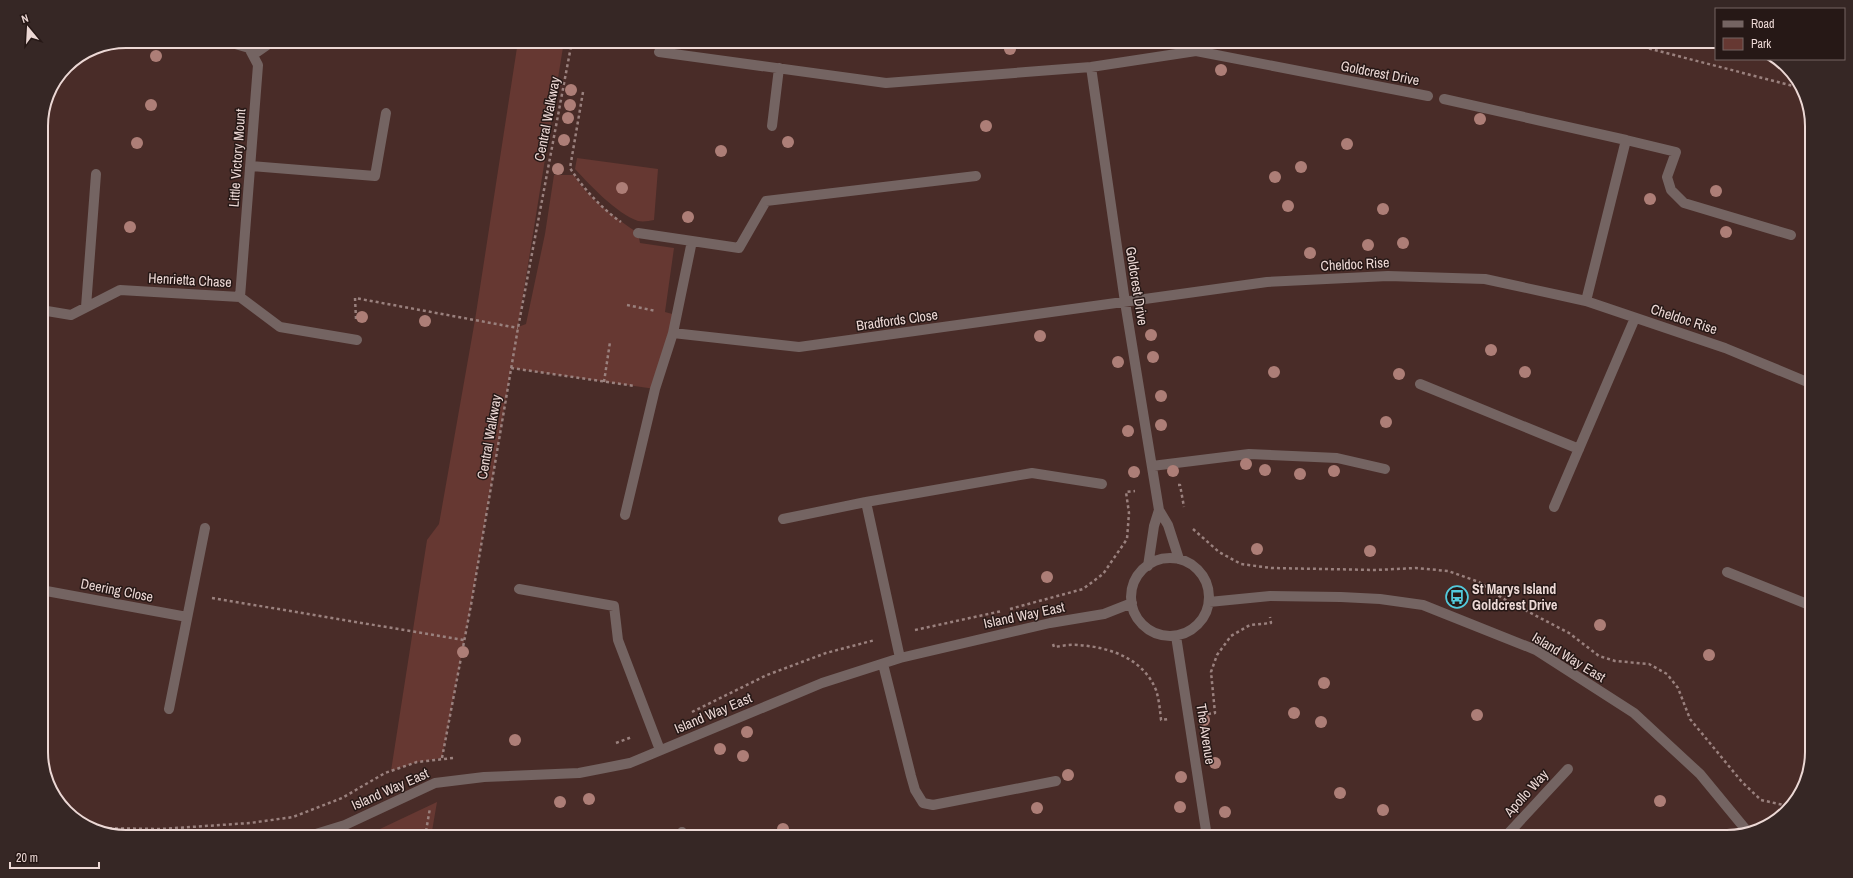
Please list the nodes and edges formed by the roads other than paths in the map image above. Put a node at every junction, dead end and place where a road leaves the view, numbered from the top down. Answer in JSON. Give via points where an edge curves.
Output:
{"nodes":[{"id":1,"x":249,"y":48,"type":"edge"},
{"id":2,"x":263,"y":48,"type":"edge"},
{"id":3,"x":659,"y":52,"type":"dead end"},
{"id":4,"x":253,"y":55,"type":"junction"},
{"id":5,"x":1092,"y":67,"type":"junction"},
{"id":6,"x":779,"y":68,"type":"junction"},
{"id":7,"x":1428,"y":96,"type":"dead end"},
{"id":8,"x":1444,"y":99,"type":"dead end"},
{"id":9,"x":386,"y":113,"type":"dead end"},
{"id":10,"x":772,"y":126,"type":"dead end"},
{"id":11,"x":1626,"y":140,"type":"junction"},
{"id":12,"x":251,"y":166,"type":"junction"},
{"id":13,"x":96,"y":174,"type":"dead end"},
{"id":14,"x":976,"y":176,"type":"dead end"},
{"id":15,"x":638,"y":233,"type":"road end"},
{"id":16,"x":1791,"y":235,"type":"dead end"},
{"id":17,"x":692,"y":241,"type":"junction"},
{"id":18,"x":240,"y":297,"type":"junction"},
{"id":19,"x":1586,"y":301,"type":"junction"},
{"id":20,"x":1125,"y":302,"type":"junction"},
{"id":21,"x":86,"y":307,"type":"junction"},
{"id":22,"x":48,"y":311,"type":"edge"},
{"id":23,"x":1635,"y":318,"type":"junction"},
{"id":24,"x":673,"y":333,"type":"junction"},
{"id":25,"x":357,"y":340,"type":"road end"},
{"id":26,"x":1805,"y":381,"type":"edge"},
{"id":27,"x":1420,"y":384,"type":"dead end"},
{"id":28,"x":1579,"y":449,"type":"junction"},
{"id":29,"x":1152,"y":466,"type":"junction"},
{"id":30,"x":1386,"y":469,"type":"dead end"},
{"id":31,"x":1102,"y":484,"type":"dead end"},
{"id":32,"x":866,"y":502,"type":"junction"},
{"id":33,"x":1554,"y":506,"type":"dead end"},
{"id":34,"x":1159,"y":510,"type":"junction"},
{"id":35,"x":625,"y":514,"type":"dead end"},
{"id":36,"x":783,"y":519,"type":"dead end"},
{"id":37,"x":205,"y":528,"type":"dead end"},
{"id":38,"x":1179,"y":559,"type":"junction"},
{"id":39,"x":1148,"y":566,"type":"junction"},
{"id":40,"x":1727,"y":572,"type":"dead end"},
{"id":41,"x":519,"y":589,"type":"dead end"},
{"id":42,"x":48,"y":591,"type":"edge"},
{"id":43,"x":1209,"y":602,"type":"junction"},
{"id":44,"x":1805,"y":603,"type":"edge"},
{"id":45,"x":1132,"y":604,"type":"junction"},
{"id":46,"x":187,"y":617,"type":"junction"},
{"id":47,"x":1176,"y":636,"type":"junction"},
{"id":48,"x":900,"y":658,"type":"junction"},
{"id":49,"x":883,"y":664,"type":"junction"},
{"id":50,"x":169,"y":709,"type":"dead end"},
{"id":51,"x":660,"y":750,"type":"junction"},
{"id":52,"x":1568,"y":769,"type":"dead end"},
{"id":53,"x":1056,"y":781,"type":"dead end"},
{"id":54,"x":1744,"y":828,"type":"edge"},
{"id":55,"x":329,"y":830,"type":"edge"},
{"id":56,"x":1206,"y":830,"type":"edge"},
{"id":57,"x":1511,"y":830,"type":"edge"}],
"edges":[{"from":1,"to":4,"type":"street"},
{"from":2,"to":4,"type":"street"},
{"from":3,"to":6,"type":"street","name":"Goldcrest Drive"},
{"from":4,"to":12,"type":"street","name":"Little Victory Mount","via":[[258,65]]},
{"from":5,"to":6,"type":"street","name":"Goldcrest Drive","via":[[886,83]]},
{"from":5,"to":7,"type":"street","name":"Goldcrest Drive","via":[[1196,51]]},
{"from":5,"to":20,"type":"street","name":"Goldcrest Drive"},
{"from":6,"to":10,"type":"street"},
{"from":8,"to":11,"type":"street"},
{"from":9,"to":12,"type":"street","via":[[375,176]]},
{"from":11,"to":16,"type":"street","via":[[1676,152],[1667,177],[1672,190],[1684,203]]},
{"from":11,"to":19,"type":"street"},
{"from":12,"to":18,"type":"street","name":"Little Victory Mount"},
{"from":13,"to":21,"type":"street"},
{"from":14,"to":17,"type":"street","via":[[766,201],[739,248]]},
{"from":15,"to":17,"type":"street"},
{"from":17,"to":24,"type":"street"},
{"from":18,"to":21,"type":"street","name":"Henrietta Chase","via":[[120,290]]},
{"from":18,"to":25,"type":"street","name":"Henrietta Chase","via":[[280,327]]},
{"from":19,"to":20,"type":"street","name":"Cheldoc Rise","via":[[1485,279],[1388,276],[1268,282]]},
{"from":19,"to":23,"type":"street","name":"Cheldoc Rise"},
{"from":20,"to":24,"type":"street","name":"Bradfords Close","via":[[799,347]]},
{"from":20,"to":29,"type":"street","name":"Goldcrest Drive"},
{"from":21,"to":22,"type":"street","name":"Henrietta Chase","via":[[71,315]]},
{"from":23,"to":26,"type":"street","name":"Cheldoc Rise","via":[[1725,348]]},
{"from":23,"to":28,"type":"street","name":"Cheldoc Rise"},
{"from":24,"to":35,"type":"street","via":[[655,389]]},
{"from":27,"to":28,"type":"street"},
{"from":28,"to":33,"type":"street","name":"Cheldoc Rise"},
{"from":29,"to":30,"type":"street","via":[[1249,454],[1337,458]]},
{"from":29,"to":34,"type":"street","name":"Goldcrest Drive"},
{"from":31,"to":32,"type":"street","via":[[1032,473]]},
{"from":32,"to":36,"type":"street"},
{"from":32,"to":48,"type":"street"},
{"from":34,"to":38,"type":"street","name":"Goldcrest Drive","via":[[1168,525]]},
{"from":34,"to":39,"type":"street","name":"Goldcrest Drive"},
{"from":37,"to":46,"type":"street"},
{"from":38,"to":39,"type":"street","via":[[1165,558]]},
{"from":38,"to":43,"type":"street","via":[[1198,569],[1205,579],[1209,590]]},
{"from":39,"to":45,"type":"street","via":[[1135,579]]},
{"from":40,"to":44,"type":"street"},
{"from":41,"to":51,"type":"street","via":[[614,606],[618,640]]},
{"from":42,"to":46,"type":"street","name":"Deering Close"},
{"from":43,"to":47,"type":"street","via":[[1198,624],[1188,632]]},
{"from":43,"to":54,"type":"street","name":"Island Way East","via":[[1270,596],[1380,598],[1423,605],[1536,650],[1634,713],[1700,774]]},
{"from":45,"to":47,"type":"street","via":[[1143,625],[1152,632]]},
{"from":45,"to":48,"type":"street","name":"Island Way East","via":[[1104,614],[1050,623]]},
{"from":46,"to":50,"type":"street"},
{"from":47,"to":56,"type":"street","name":"The Avenue"},
{"from":48,"to":49,"type":"street","name":"Island Way East"},
{"from":49,"to":51,"type":"street","name":"Island Way East","via":[[822,683]]},
{"from":49,"to":53,"type":"street","via":[[915,790],[923,803],[933,805]]},
{"from":51,"to":55,"type":"street","name":"Island Way East","via":[[630,763],[579,773],[484,777],[435,783],[345,825]]},
{"from":52,"to":57,"type":"street","name":"Apollo Way"}]}
